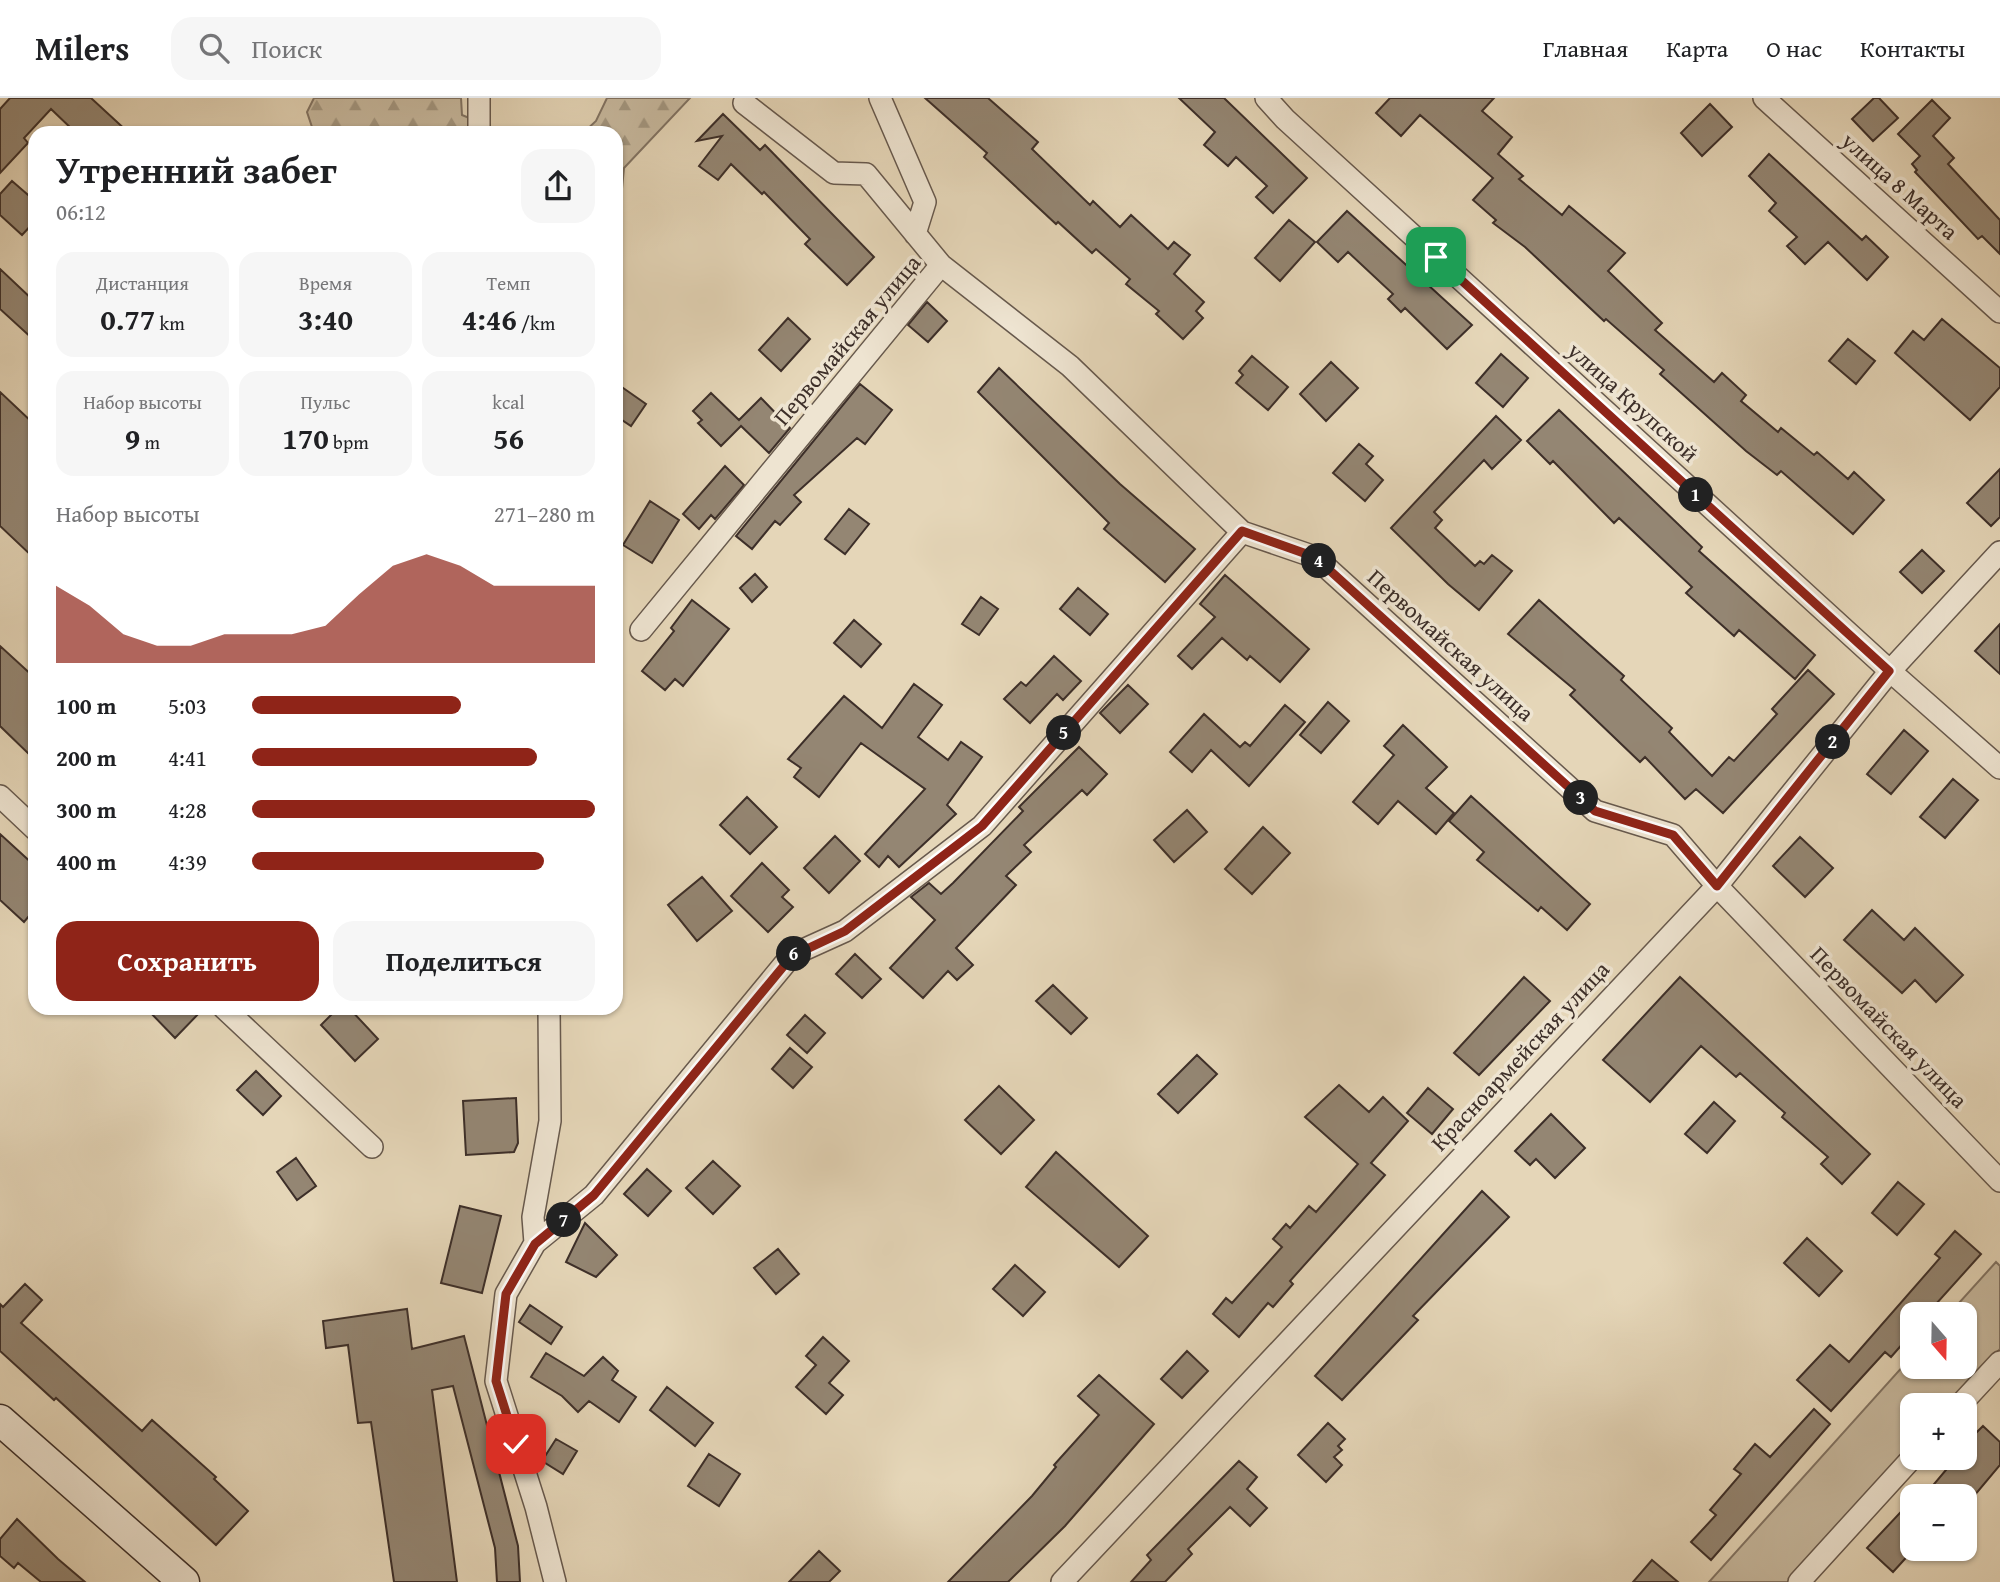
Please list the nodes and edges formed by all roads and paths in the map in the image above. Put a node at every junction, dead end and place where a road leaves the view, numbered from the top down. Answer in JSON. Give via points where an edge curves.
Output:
{"nodes":[{"id":1,"x":479,"y":98,"type":"edge"},
{"id":2,"x":880,"y":98,"type":"edge"},
{"id":3,"x":1266,"y":98,"type":"edge"},
{"id":4,"x":1764,"y":98,"type":"edge"},
{"id":5,"x":744,"y":103,"type":"dead end"},
{"id":6,"x":479,"y":126,"type":"edge"},
{"id":7,"x":915,"y":234,"type":"junction"},
{"id":8,"x":940,"y":265,"type":"junction"},
{"id":9,"x":2000,"y":312,"type":"edge"},
{"id":10,"x":1242,"y":531,"type":"junction"},
{"id":11,"x":2000,"y":552,"type":"edge"},
{"id":12,"x":641,"y":630,"type":"dead end"},
{"id":13,"x":1889,"y":671,"type":"junction"},
{"id":14,"x":2000,"y":768,"type":"edge"},
{"id":15,"x":0,"y":796,"type":"edge"},
{"id":16,"x":28,"y":823,"type":"edge"},
{"id":17,"x":1717,"y":886,"type":"junction"},
{"id":18,"x":232,"y":1015,"type":"edge"},
{"id":19,"x":548,"y":1015,"type":"edge"},
{"id":20,"x":372,"y":1147,"type":"dead end"},
{"id":21,"x":2000,"y":1181,"type":"edge"},
{"id":22,"x":535,"y":1244,"type":"junction"},
{"id":23,"x":2000,"y":1362,"type":"edge"},
{"id":24,"x":1971,"y":1393,"type":"edge"},
{"id":25,"x":0,"y":1420,"type":"edge"},
{"id":26,"x":1901,"y":1470,"type":"edge"},
{"id":27,"x":179,"y":1580,"type":"edge"},
{"id":28,"x":555,"y":1582,"type":"edge"},
{"id":29,"x":1062,"y":1582,"type":"edge"},
{"id":30,"x":1800,"y":1582,"type":"edge"}],
"edges":[{"from":1,"to":6,"type":"street"},
{"from":2,"to":7,"type":"street","via":[[925,202]]},
{"from":3,"to":13,"type":"street","name":"улица Крупской"},
{"from":4,"to":9,"type":"street","name":"улица 8 Марта"},
{"from":5,"to":7,"type":"street","via":[[834,173],[866,174]]},
{"from":7,"to":8,"type":"street"},
{"from":8,"to":10,"type":"street","name":"Первомайская улица","via":[[1070,366]]},
{"from":8,"to":12,"type":"street","name":"Первомайская улица"},
{"from":10,"to":17,"type":"street","name":"Первомайская улица","via":[[1315,557],[1595,811],[1673,835]]},
{"from":10,"to":22,"type":"street","via":[[982,826],[845,931],[792,956],[594,1195]]},
{"from":11,"to":13,"type":"street","name":"Красноармейская улица"},
{"from":13,"to":14,"type":"street","name":"улица Крупской"},
{"from":13,"to":17,"type":"street","name":"Красноармейская улица"},
{"from":15,"to":16,"type":"street"},
{"from":17,"to":21,"type":"street","name":"Первомайская улица"},
{"from":17,"to":29,"type":"street","name":"Красноармейская улица"},
{"from":18,"to":20,"type":"street"},
{"from":19,"to":22,"type":"street","via":[[550,1121],[533,1217]]},
{"from":22,"to":28,"type":"street","via":[[506,1294],[496,1381]]},
{"from":23,"to":24,"type":"street"},
{"from":25,"to":27,"type":"main road"},
{"from":26,"to":30,"type":"street"}]}
